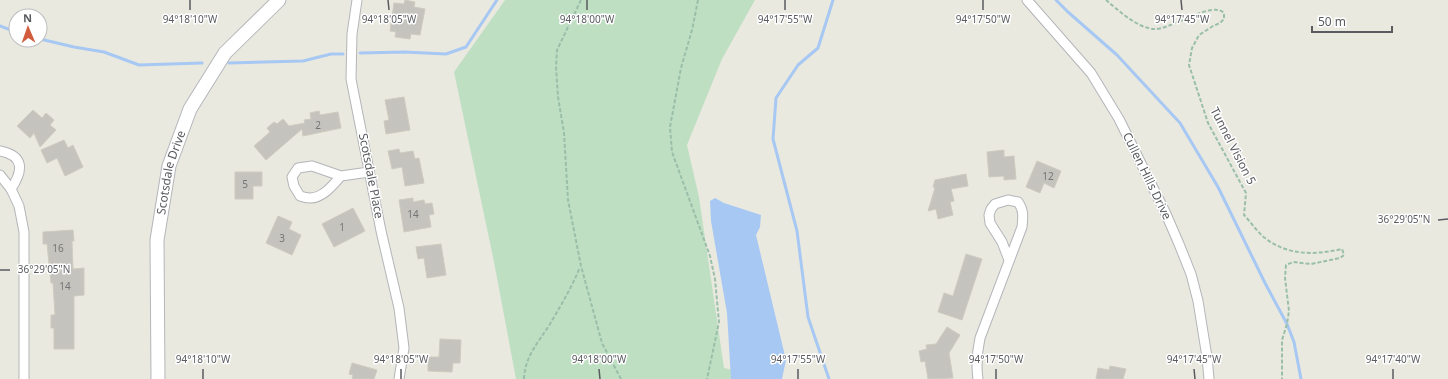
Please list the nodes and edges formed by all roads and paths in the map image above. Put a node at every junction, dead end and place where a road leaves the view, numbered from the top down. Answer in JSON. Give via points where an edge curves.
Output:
{"nodes":[{"id":1,"x":279,"y":0,"type":"edge"},
{"id":2,"x":357,"y":0,"type":"edge"},
{"id":3,"x":581,"y":0,"type":"edge"},
{"id":4,"x":698,"y":0,"type":"edge"},
{"id":5,"x":1027,"y":0,"type":"edge"},
{"id":6,"x":1106,"y":0,"type":"edge"},
{"id":7,"x":0,"y":151,"type":"edge"},
{"id":8,"x":369,"y":172,"type":"junction"},
{"id":9,"x":0,"y":175,"type":"edge"},
{"id":10,"x":341,"y":176,"type":"junction"},
{"id":11,"x":11,"y":189,"type":"junction"},
{"id":12,"x":1009,"y":260,"type":"junction"},
{"id":13,"x":581,"y":266,"type":"junction"},
{"id":14,"x":706,"y":378,"type":"edge"},
{"id":15,"x":24,"y":379,"type":"edge"},
{"id":16,"x":158,"y":379,"type":"edge"},
{"id":17,"x":399,"y":379,"type":"edge"},
{"id":18,"x":524,"y":379,"type":"edge"},
{"id":19,"x":621,"y":379,"type":"edge"},
{"id":20,"x":978,"y":379,"type":"edge"},
{"id":21,"x":1209,"y":379,"type":"edge"},
{"id":22,"x":1282,"y":379,"type":"edge"}],
"edges":[{"from":1,"to":16,"type":"street","name":"Scotsdale Drive","via":[[225,53],[190,110],[169,166],[158,240]]},
{"from":2,"to":8,"type":"street","name":"Scotsdale Place","via":[[352,34],[351,79]]},
{"from":3,"to":13,"type":"path","via":[[557,50],[556,67],[564,133],[568,200]]},
{"from":4,"to":14,"type":"path","via":[[670,127],[672,152],[710,256],[714,279],[719,322]]},
{"from":5,"to":21,"type":"street","name":"Cullen Hills Drive","via":[[1090,73],[1119,119],[1166,214],[1191,274],[1199,308]]},
{"from":6,"to":22,"type":"path","name":"Tunnel Vision 5","via":[[1144,27],[1154,29],[1164,28],[1203,12],[1217,9],[1224,13],[1224,19],[1220,24],[1199,35],[1192,48],[1189,65],[1208,123],[1246,193],[1244,215],[1264,238],[1298,253],[1313,254],[1342,249],[1344,255],[1334,260],[1312,264],[1293,262],[1286,265],[1289,311],[1282,340]]},
{"from":7,"to":11,"type":"street","via":[[12,154],[18,159],[20,170]]},
{"from":8,"to":10,"type":"street"},
{"from":8,"to":17,"type":"street","name":"Scotsdale Place","via":[[399,308],[403,351]]},
{"from":9,"to":11,"type":"street"},
{"from":10,"to":10,"type":"street","via":[[322,194],[310,198],[300,196],[292,177],[298,168],[312,166]]},
{"from":11,"to":15,"type":"street","via":[[19,206],[24,232]]},
{"from":12,"to":12,"type":"street","via":[[1022,227],[1023,216],[1022,207],[1018,202],[1008,200],[995,204],[989,215],[990,223]]},
{"from":12,"to":20,"type":"street","via":[[980,338],[976,370]]},
{"from":13,"to":18,"type":"path","via":[[549,325],[532,349]]},
{"from":13,"to":19,"type":"path","via":[[602,343]]}]}
